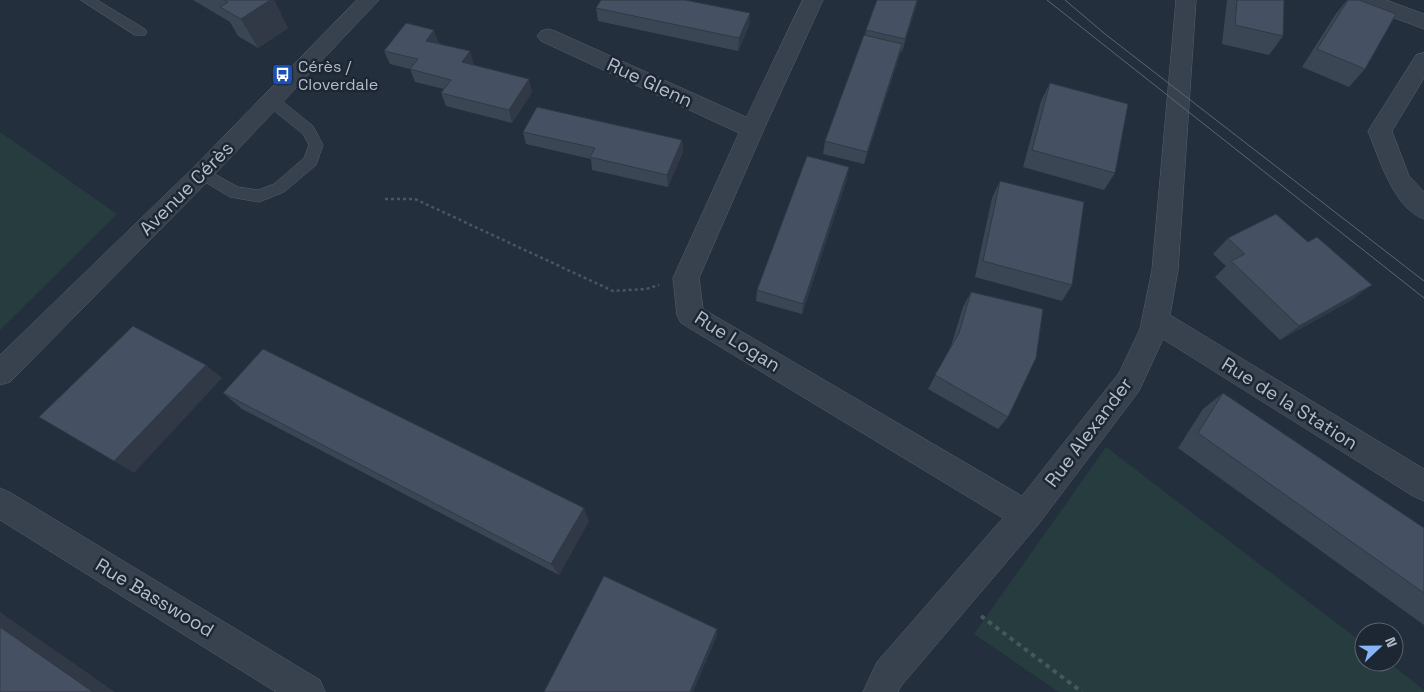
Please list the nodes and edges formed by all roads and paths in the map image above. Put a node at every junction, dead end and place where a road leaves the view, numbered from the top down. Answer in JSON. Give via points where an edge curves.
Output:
{"nodes":[{"id":1,"x":88,"y":0,"type":"edge"},
{"id":2,"x":369,"y":0,"type":"edge"},
{"id":3,"x":813,"y":0,"type":"edge"},
{"id":4,"x":1186,"y":0,"type":"edge"},
{"id":5,"x":1367,"y":0,"type":"edge"},
{"id":6,"x":1424,"y":22,"type":"edge"},
{"id":7,"x":140,"y":32,"type":"dead end"},
{"id":8,"x":548,"y":36,"type":"dead end"},
{"id":9,"x":1424,"y":60,"type":"edge"},
{"id":10,"x":272,"y":101,"type":"junction"},
{"id":11,"x":752,"y":129,"type":"junction"},
{"id":12,"x":202,"y":173,"type":"junction"},
{"id":13,"x":386,"y":198,"type":"dead end"},
{"id":14,"x":1424,"y":209,"type":"edge"},
{"id":15,"x":686,"y":278,"type":"junction"},
{"id":16,"x":1155,"y":320,"type":"junction"},
{"id":17,"x":0,"y":373,"type":"edge"},
{"id":18,"x":1424,"y":486,"type":"edge"},
{"id":19,"x":0,"y":503,"type":"edge"},
{"id":20,"x":1026,"y":515,"type":"junction"},
{"id":21,"x":955,"y":596,"type":"junction"},
{"id":22,"x":308,"y":692,"type":"edge"},
{"id":23,"x":880,"y":692,"type":"edge"},
{"id":24,"x":1082,"y":692,"type":"edge"}],
"edges":[{"from":1,"to":7,"type":"lane"},
{"from":2,"to":10,"type":"street","name":"Avenue Cérès"},
{"from":3,"to":11,"type":"street"},
{"from":4,"to":16,"type":"street","name":"Rue Alexander","via":[[1165,270]]},
{"from":5,"to":6,"type":"street"},
{"from":8,"to":11,"type":"street","name":"Rue Glenn"},
{"from":9,"to":14,"type":"street","via":[[1380,131],[1399,180]]},
{"from":10,"to":12,"type":"street","name":"Avenue Cérès"},
{"from":10,"to":12,"type":"lane","via":[[308,130],[316,145],[311,161],[279,188],[259,196],[235,193]]},
{"from":11,"to":15,"type":"street"},
{"from":12,"to":17,"type":"street","name":"Avenue Cérès"},
{"from":13,"to":15,"type":"path","via":[[415,199],[612,291],[646,289]]},
{"from":15,"to":20,"type":"street","name":"Rue Logan","via":[[690,315]]},
{"from":16,"to":18,"type":"street","name":"Rue de la Station"},
{"from":16,"to":20,"type":"street","name":"Rue Alexander","via":[[1154,329],[1129,382]]},
{"from":19,"to":22,"type":"street","name":"Rue Basswood"},
{"from":20,"to":21,"type":"street","name":"Rue Alexander"},
{"from":21,"to":23,"type":"street","name":"Rue Alexander","via":[[889,674]]},
{"from":21,"to":24,"type":"path"}]}
